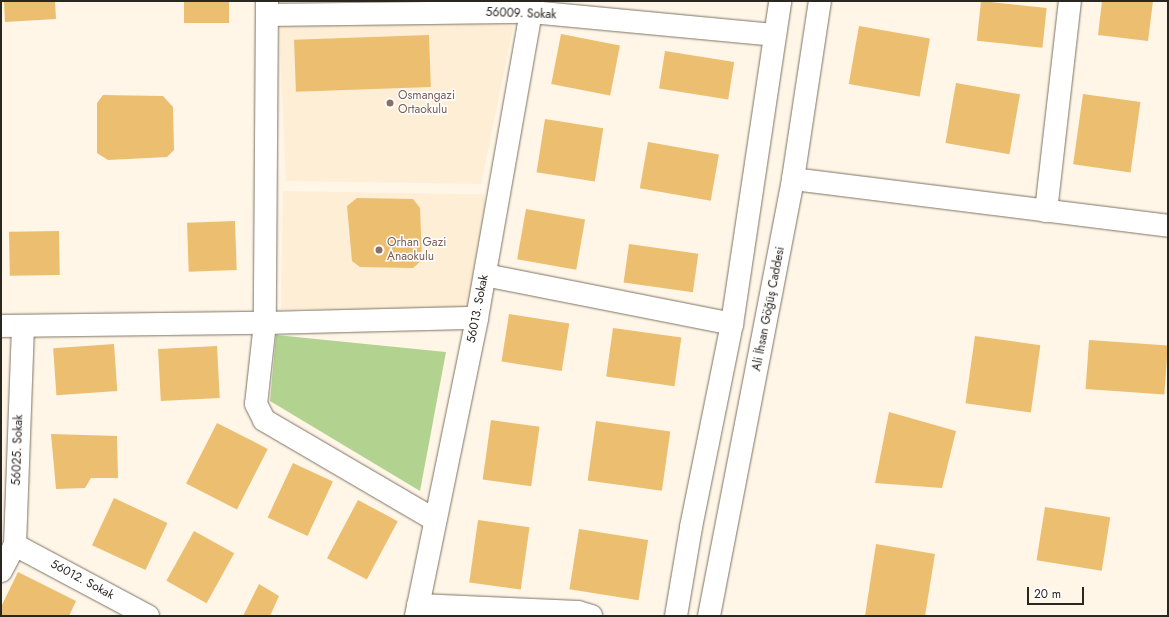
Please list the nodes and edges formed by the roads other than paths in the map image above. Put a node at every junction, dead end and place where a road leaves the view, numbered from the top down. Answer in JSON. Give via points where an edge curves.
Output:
{"nodes":[{"id":1,"x":780,"y":1,"type":"edge"},
{"id":2,"x":820,"y":1,"type":"edge"},
{"id":3,"x":1070,"y":1,"type":"edge"},
{"id":4,"x":532,"y":6,"type":"edge"},
{"id":5,"x":267,"y":8,"type":"edge"},
{"id":6,"x":774,"y":35,"type":"junction"},
{"id":7,"x":793,"y":179,"type":"junction"},
{"id":8,"x":1046,"y":211,"type":"junction"},
{"id":9,"x":1168,"y":226,"type":"edge"},
{"id":10,"x":485,"y":275,"type":"junction"},
{"id":11,"x":477,"y":318,"type":"junction"},
{"id":12,"x":265,"y":323,"type":"junction"},
{"id":13,"x":732,"y":324,"type":"junction"},
{"id":14,"x":1,"y":326,"type":"edge"},
{"id":15,"x":23,"y":326,"type":"junction"},
{"id":16,"x":435,"y":520,"type":"junction"},
{"id":17,"x":15,"y":545,"type":"junction"},
{"id":18,"x":1,"y":571,"type":"edge"},
{"id":19,"x":417,"y":611,"type":"edge"},
{"id":20,"x":148,"y":616,"type":"edge"},
{"id":21,"x":591,"y":616,"type":"edge"},
{"id":22,"x":676,"y":616,"type":"edge"},
{"id":23,"x":710,"y":616,"type":"edge"}],
"edges":[{"from":1,"to":6,"type":"street"},
{"from":2,"to":7,"type":"street","name":"Ali İhsan Göğüş Caddesi"},
{"from":3,"to":8,"type":"street"},
{"from":4,"to":5,"type":"street","name":"56009. Sokak"},
{"from":4,"to":6,"type":"street","name":"56009. Sokak"},
{"from":4,"to":10,"type":"street","name":"56013. Sokak"},
{"from":5,"to":12,"type":"street"},
{"from":6,"to":13,"type":"street"},
{"from":7,"to":8,"type":"street"},
{"from":7,"to":23,"type":"street","name":"Ali İhsan Göğüş Caddesi"},
{"from":8,"to":9,"type":"street"},
{"from":10,"to":11,"type":"street","name":"56013. Sokak"},
{"from":10,"to":13,"type":"street"},
{"from":11,"to":12,"type":"street"},
{"from":11,"to":16,"type":"street","name":"56013. Sokak"},
{"from":12,"to":15,"type":"street"},
{"from":12,"to":16,"type":"street","via":[[256,404],[264,420]]},
{"from":13,"to":22,"type":"street","via":[[691,527]]},
{"from":14,"to":15,"type":"street"},
{"from":15,"to":17,"type":"street","name":"56025. Sokak"},
{"from":16,"to":19,"type":"street","name":"56013. Sokak"},
{"from":17,"to":18,"type":"street","name":"56025. Sokak"},
{"from":17,"to":20,"type":"street","name":"56012. Sokak"},
{"from":19,"to":21,"type":"street","via":[[578,612]]}]}
